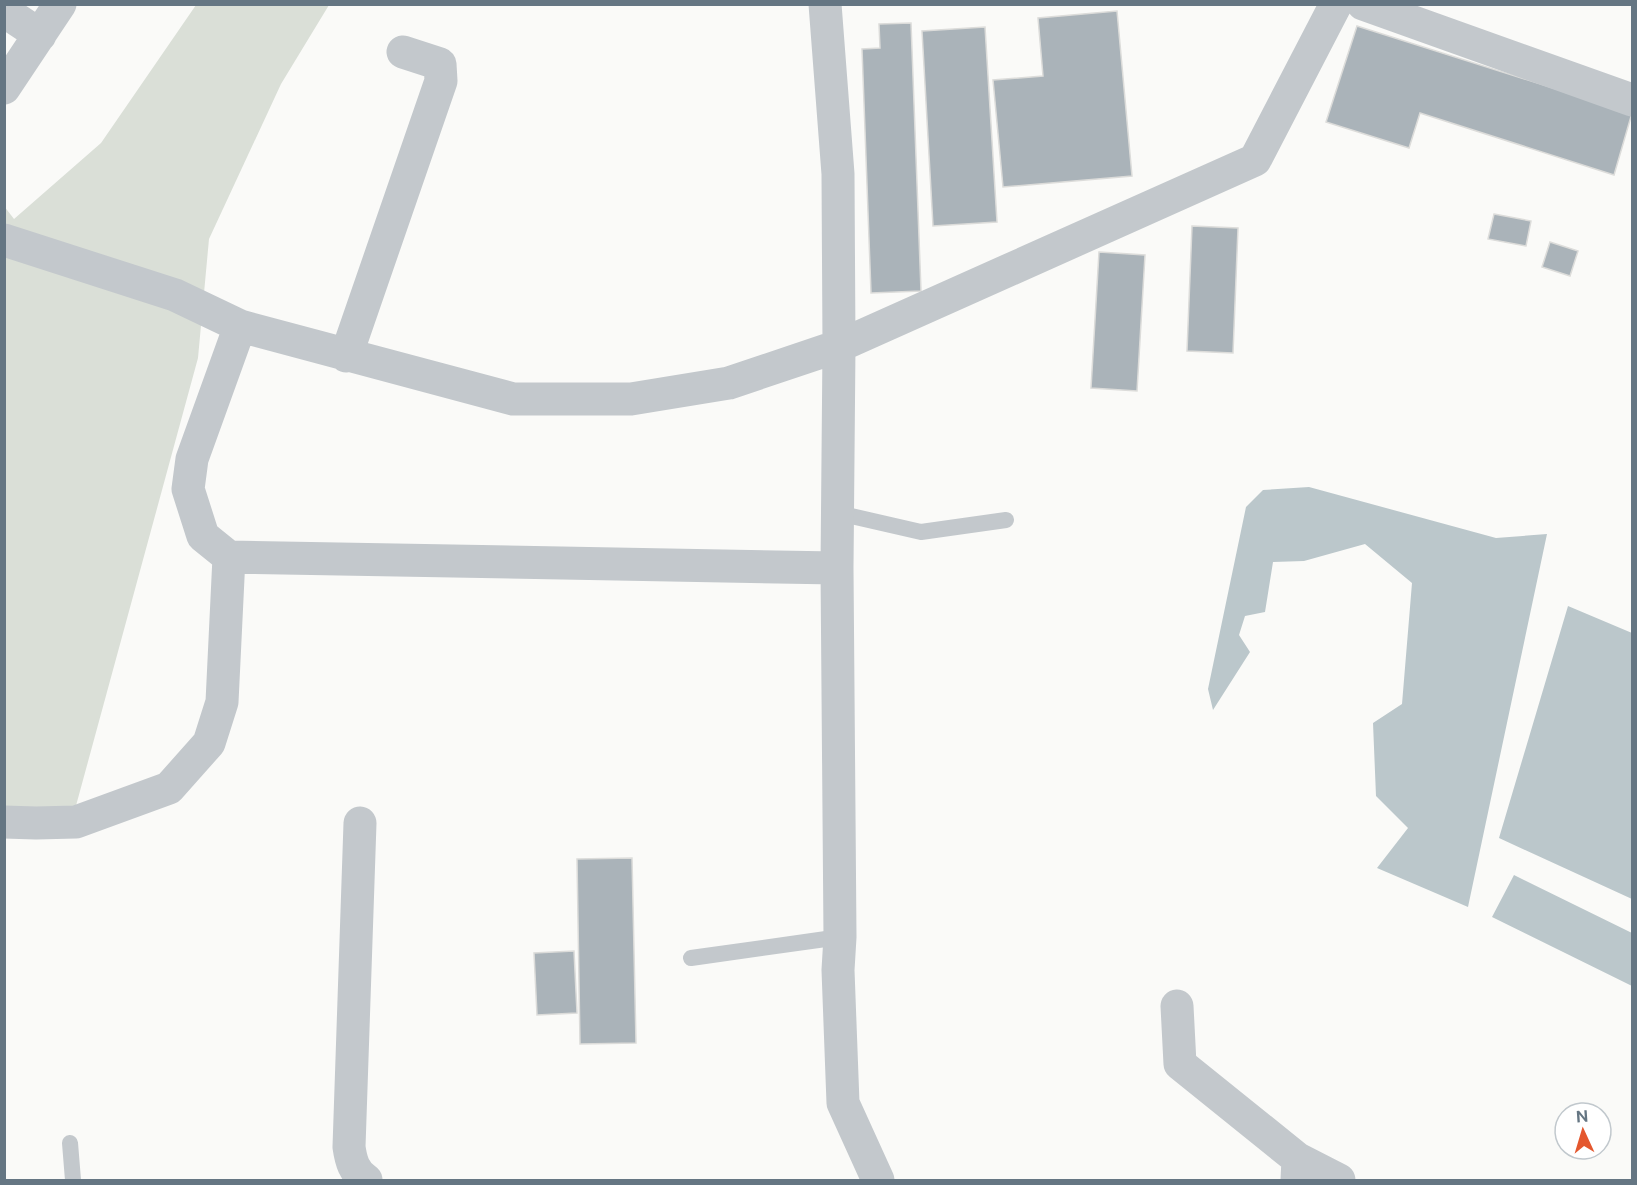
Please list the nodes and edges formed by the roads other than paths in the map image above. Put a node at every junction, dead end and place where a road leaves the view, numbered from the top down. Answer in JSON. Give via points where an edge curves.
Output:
{"nodes":[{"id":1,"x":60,"y":4,"type":"edge"},
{"id":2,"x":825,"y":4,"type":"edge"},
{"id":3,"x":1336,"y":4,"type":"edge"},
{"id":4,"x":1363,"y":4,"type":"edge"},
{"id":5,"x":4,"y":11,"type":"edge"},
{"id":6,"x":40,"y":35,"type":"junction"},
{"id":7,"x":403,"y":52,"type":"dead end"},
{"id":8,"x":4,"y":88,"type":"edge"},
{"id":9,"x":1632,"y":100,"type":"edge"},
{"id":10,"x":4,"y":240,"type":"edge"},
{"id":11,"x":240,"y":326,"type":"junction"},
{"id":12,"x":839,"y":346,"type":"junction"},
{"id":13,"x":346,"y":356,"type":"junction"},
{"id":14,"x":838,"y":513,"type":"junction"},
{"id":15,"x":1006,"y":520,"type":"dead end"},
{"id":16,"x":228,"y":557,"type":"junction"},
{"id":17,"x":837,"y":568,"type":"junction"},
{"id":18,"x":4,"y":822,"type":"edge"},
{"id":19,"x":360,"y":823,"type":"dead end"},
{"id":20,"x":840,"y":937,"type":"junction"},
{"id":21,"x":691,"y":958,"type":"dead end"},
{"id":22,"x":1177,"y":1006,"type":"dead end"},
{"id":23,"x":70,"y":1143,"type":"dead end"},
{"id":24,"x":1298,"y":1170,"type":"edge"},
{"id":25,"x":73,"y":1180,"type":"edge"},
{"id":26,"x":366,"y":1180,"type":"edge"},
{"id":27,"x":878,"y":1180,"type":"edge"},
{"id":28,"x":1339,"y":1180,"type":"edge"}],
"edges":[{"from":1,"to":6,"type":"street"},
{"from":2,"to":12,"type":"street","via":[[838,174]]},
{"from":3,"to":12,"type":"street","via":[[1255,160]]},
{"from":4,"to":9,"type":"street"},
{"from":5,"to":6,"type":"street"},
{"from":6,"to":8,"type":"street"},
{"from":7,"to":13,"type":"street","via":[[440,64],[441,81]]},
{"from":10,"to":11,"type":"street","via":[[175,296]]},
{"from":11,"to":13,"type":"street"},
{"from":11,"to":16,"type":"street","via":[[192,459],[188,489],[203,536]]},
{"from":12,"to":13,"type":"street","via":[[729,383],[631,399],[513,399]]},
{"from":12,"to":14,"type":"street"},
{"from":14,"to":15,"type":"lane","via":[[921,532]]},
{"from":14,"to":17,"type":"street"},
{"from":16,"to":17,"type":"street"},
{"from":16,"to":18,"type":"street","via":[[222,702],[209,743],[169,788],[76,822]]},
{"from":17,"to":20,"type":"street"},
{"from":19,"to":26,"type":"street","via":[[349,1147],[351,1164]]},
{"from":20,"to":21,"type":"lane"},
{"from":20,"to":27,"type":"street","via":[[843,1103]]},
{"from":22,"to":24,"type":"street","via":[[1180,1064]]},
{"from":23,"to":25,"type":"lane"},
{"from":24,"to":28,"type":"street"}]}
